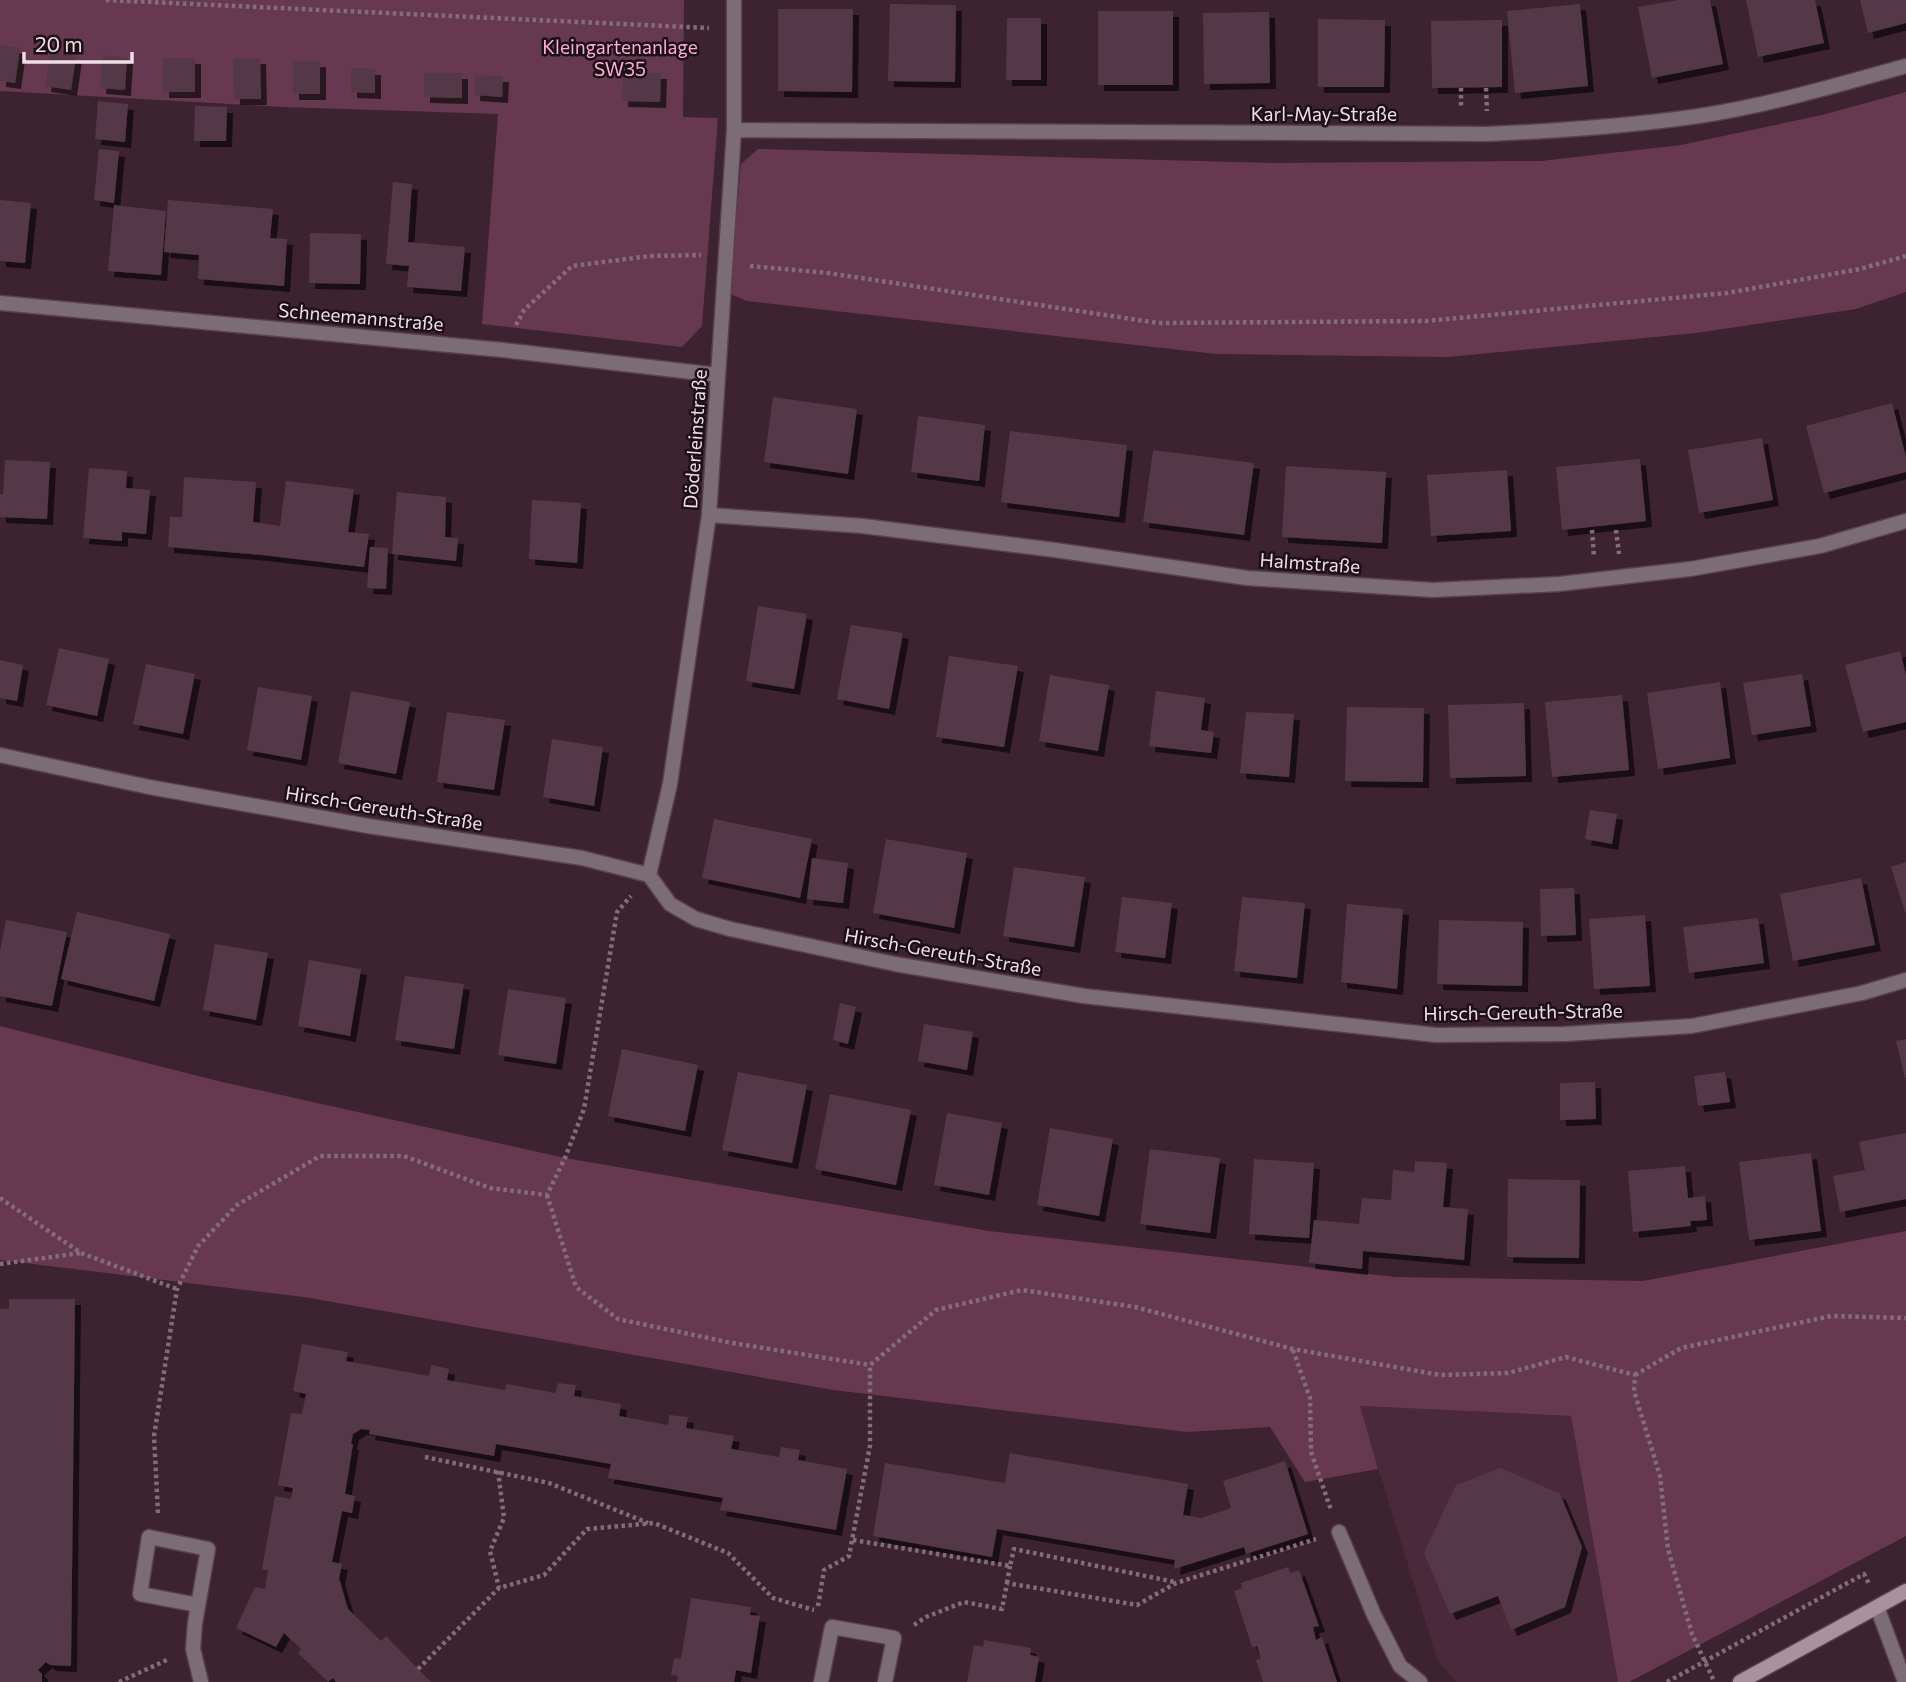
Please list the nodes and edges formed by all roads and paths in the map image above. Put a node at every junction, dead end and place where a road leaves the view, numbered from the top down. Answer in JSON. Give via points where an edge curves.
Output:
{"nodes":[{"id":1,"x":106,"y":0,"type":"edge"},
{"id":2,"x":734,"y":0,"type":"edge"},
{"id":3,"x":735,"y":29,"type":"junction"},
{"id":4,"x":1906,"y":66,"type":"edge"},
{"id":5,"x":734,"y":130,"type":"junction"},
{"id":6,"x":1906,"y":256,"type":"edge"},
{"id":7,"x":726,"y":259,"type":"junction"},
{"id":8,"x":0,"y":303,"type":"edge"},
{"id":9,"x":503,"y":350,"type":"junction"},
{"id":10,"x":718,"y":375,"type":"junction"},
{"id":11,"x":709,"y":515,"type":"junction"},
{"id":12,"x":1906,"y":521,"type":"edge"},
{"id":13,"x":0,"y":755,"type":"edge"},
{"id":14,"x":649,"y":876,"type":"junction"},
{"id":15,"x":1906,"y":980,"type":"edge"},
{"id":16,"x":547,"y":1195,"type":"junction"},
{"id":17,"x":0,"y":1198,"type":"edge"},
{"id":18,"x":81,"y":1253,"type":"junction"},
{"id":19,"x":0,"y":1264,"type":"edge"},
{"id":20,"x":177,"y":1289,"type":"junction"},
{"id":21,"x":1906,"y":1318,"type":"edge"},
{"id":22,"x":1293,"y":1349,"type":"junction"},
{"id":23,"x":870,"y":1365,"type":"junction"},
{"id":24,"x":1635,"y":1376,"type":"junction"},
{"id":25,"x":425,"y":1457,"type":"dead end"},
{"id":26,"x":498,"y":1471,"type":"junction"},
{"id":27,"x":649,"y":1524,"type":"junction"},
{"id":28,"x":1339,"y":1532,"type":"junction"},
{"id":29,"x":160,"y":1538,"type":"junction"},
{"id":30,"x":853,"y":1540,"type":"junction"},
{"id":31,"x":1010,"y":1566,"type":"junction"},
{"id":32,"x":1864,"y":1574,"type":"dead end"},
{"id":33,"x":1007,"y":1583,"type":"junction"},
{"id":34,"x":1177,"y":1583,"type":"junction"},
{"id":35,"x":499,"y":1588,"type":"junction"},
{"id":36,"x":1906,"y":1591,"type":"edge"},
{"id":37,"x":198,"y":1605,"type":"junction"},
{"id":38,"x":1877,"y":1607,"type":"junction"},
{"id":39,"x":894,"y":1638,"type":"junction"},
{"id":40,"x":193,"y":1649,"type":"junction"},
{"id":41,"x":1706,"y":1661,"type":"junction"},
{"id":42,"x":418,"y":1669,"type":"dead end"},
{"id":43,"x":119,"y":1682,"type":"edge"},
{"id":44,"x":201,"y":1682,"type":"edge"},
{"id":45,"x":821,"y":1682,"type":"edge"},
{"id":46,"x":885,"y":1682,"type":"edge"},
{"id":47,"x":1420,"y":1682,"type":"edge"},
{"id":48,"x":1667,"y":1682,"type":"edge"},
{"id":49,"x":1715,"y":1682,"type":"edge"},
{"id":50,"x":1740,"y":1682,"type":"edge"},
{"id":51,"x":1905,"y":1682,"type":"edge"}],
"edges":[{"from":1,"to":3,"type":"path"},
{"from":2,"to":3,"type":"street","name":"Döderleinstraße"},
{"from":3,"to":5,"type":"street","name":"Döderleinstraße"},
{"from":4,"to":5,"type":"street","name":"Karl-May-Straße","via":[[1701,115],[1551,132]]},
{"from":5,"to":7,"type":"street","name":"Döderleinstraße"},
{"from":6,"to":7,"type":"path","via":[[1727,293],[1426,321],[1158,323]]},
{"from":7,"to":9,"type":"path","via":[[650,256],[572,266],[524,310]]},
{"from":7,"to":10,"type":"street","name":"Döderleinstraße"},
{"from":8,"to":9,"type":"street","name":"Schneemannstraße"},
{"from":9,"to":10,"type":"street","name":"Schneemannstraße"},
{"from":10,"to":11,"type":"street","name":"Döderleinstraße"},
{"from":11,"to":12,"type":"street","name":"Halmstraße","via":[[863,526],[1247,578],[1433,590],[1559,584],[1690,569],[1820,546]]},
{"from":11,"to":14,"type":"street","name":"Döderleinstraße","via":[[670,784]]},
{"from":13,"to":14,"type":"street","name":"Hirsch-Gereuth-Straße","via":[[368,826],[582,858]]},
{"from":14,"to":15,"type":"street","name":"Hirsch-Gereuth-Straße","via":[[670,904],[696,919],[791,944],[1084,996],[1437,1035],[1565,1034],[1692,1026]]},
{"from":14,"to":16,"type":"path","via":[[617,912],[584,1110]]},
{"from":16,"to":20,"type":"path","via":[[490,1188],[404,1156],[320,1156],[237,1205],[198,1246]]},
{"from":16,"to":23,"type":"path","via":[[576,1287],[618,1319]]},
{"from":17,"to":18,"type":"path"},
{"from":18,"to":19,"type":"path"},
{"from":18,"to":20,"type":"path"},
{"from":20,"to":29,"type":"path","via":[[154,1436]]},
{"from":21,"to":24,"type":"path","via":[[1831,1316],[1681,1348]]},
{"from":22,"to":23,"type":"path","via":[[1135,1307],[1022,1290],[936,1310]]},
{"from":22,"to":24,"type":"path","via":[[1440,1375],[1508,1373],[1566,1357]]},
{"from":22,"to":28,"type":"path","via":[[1310,1398],[1311,1452]]},
{"from":23,"to":30,"type":"path","via":[[870,1446]]},
{"from":24,"to":41,"type":"path","via":[[1634,1391],[1660,1476],[1668,1549],[1692,1634]]},
{"from":25,"to":26,"type":"path"},
{"from":26,"to":27,"type":"path","via":[[549,1483]]},
{"from":26,"to":35,"type":"path","via":[[504,1518],[490,1552]]},
{"from":27,"to":30,"type":"path","via":[[728,1553],[773,1598],[817,1611],[824,1570],[849,1556]]},
{"from":27,"to":35,"type":"path","via":[[587,1529],[544,1575]]},
{"from":28,"to":34,"type":"path"},
{"from":28,"to":47,"type":"street","via":[[1399,1666]]},
{"from":29,"to":37,"type":"street","via":[[208,1549]]},
{"from":29,"to":37,"type":"street","via":[[149,1537],[140,1594]]},
{"from":30,"to":31,"type":"path"},
{"from":31,"to":33,"type":"path"},
{"from":31,"to":34,"type":"path","via":[[1014,1549]]},
{"from":32,"to":41,"type":"path"},
{"from":33,"to":34,"type":"path","via":[[1136,1605]]},
{"from":33,"to":39,"type":"path","via":[[1002,1609],[964,1602],[926,1617]]},
{"from":35,"to":42,"type":"path"},
{"from":36,"to":38,"type":"street"},
{"from":37,"to":40,"type":"street"},
{"from":38,"to":50,"type":"street"},
{"from":38,"to":51,"type":"street"},
{"from":39,"to":45,"type":"street","via":[[832,1627]]},
{"from":39,"to":46,"type":"street"},
{"from":40,"to":43,"type":"path"},
{"from":40,"to":44,"type":"street"},
{"from":41,"to":48,"type":"path"},
{"from":41,"to":49,"type":"path"}]}
